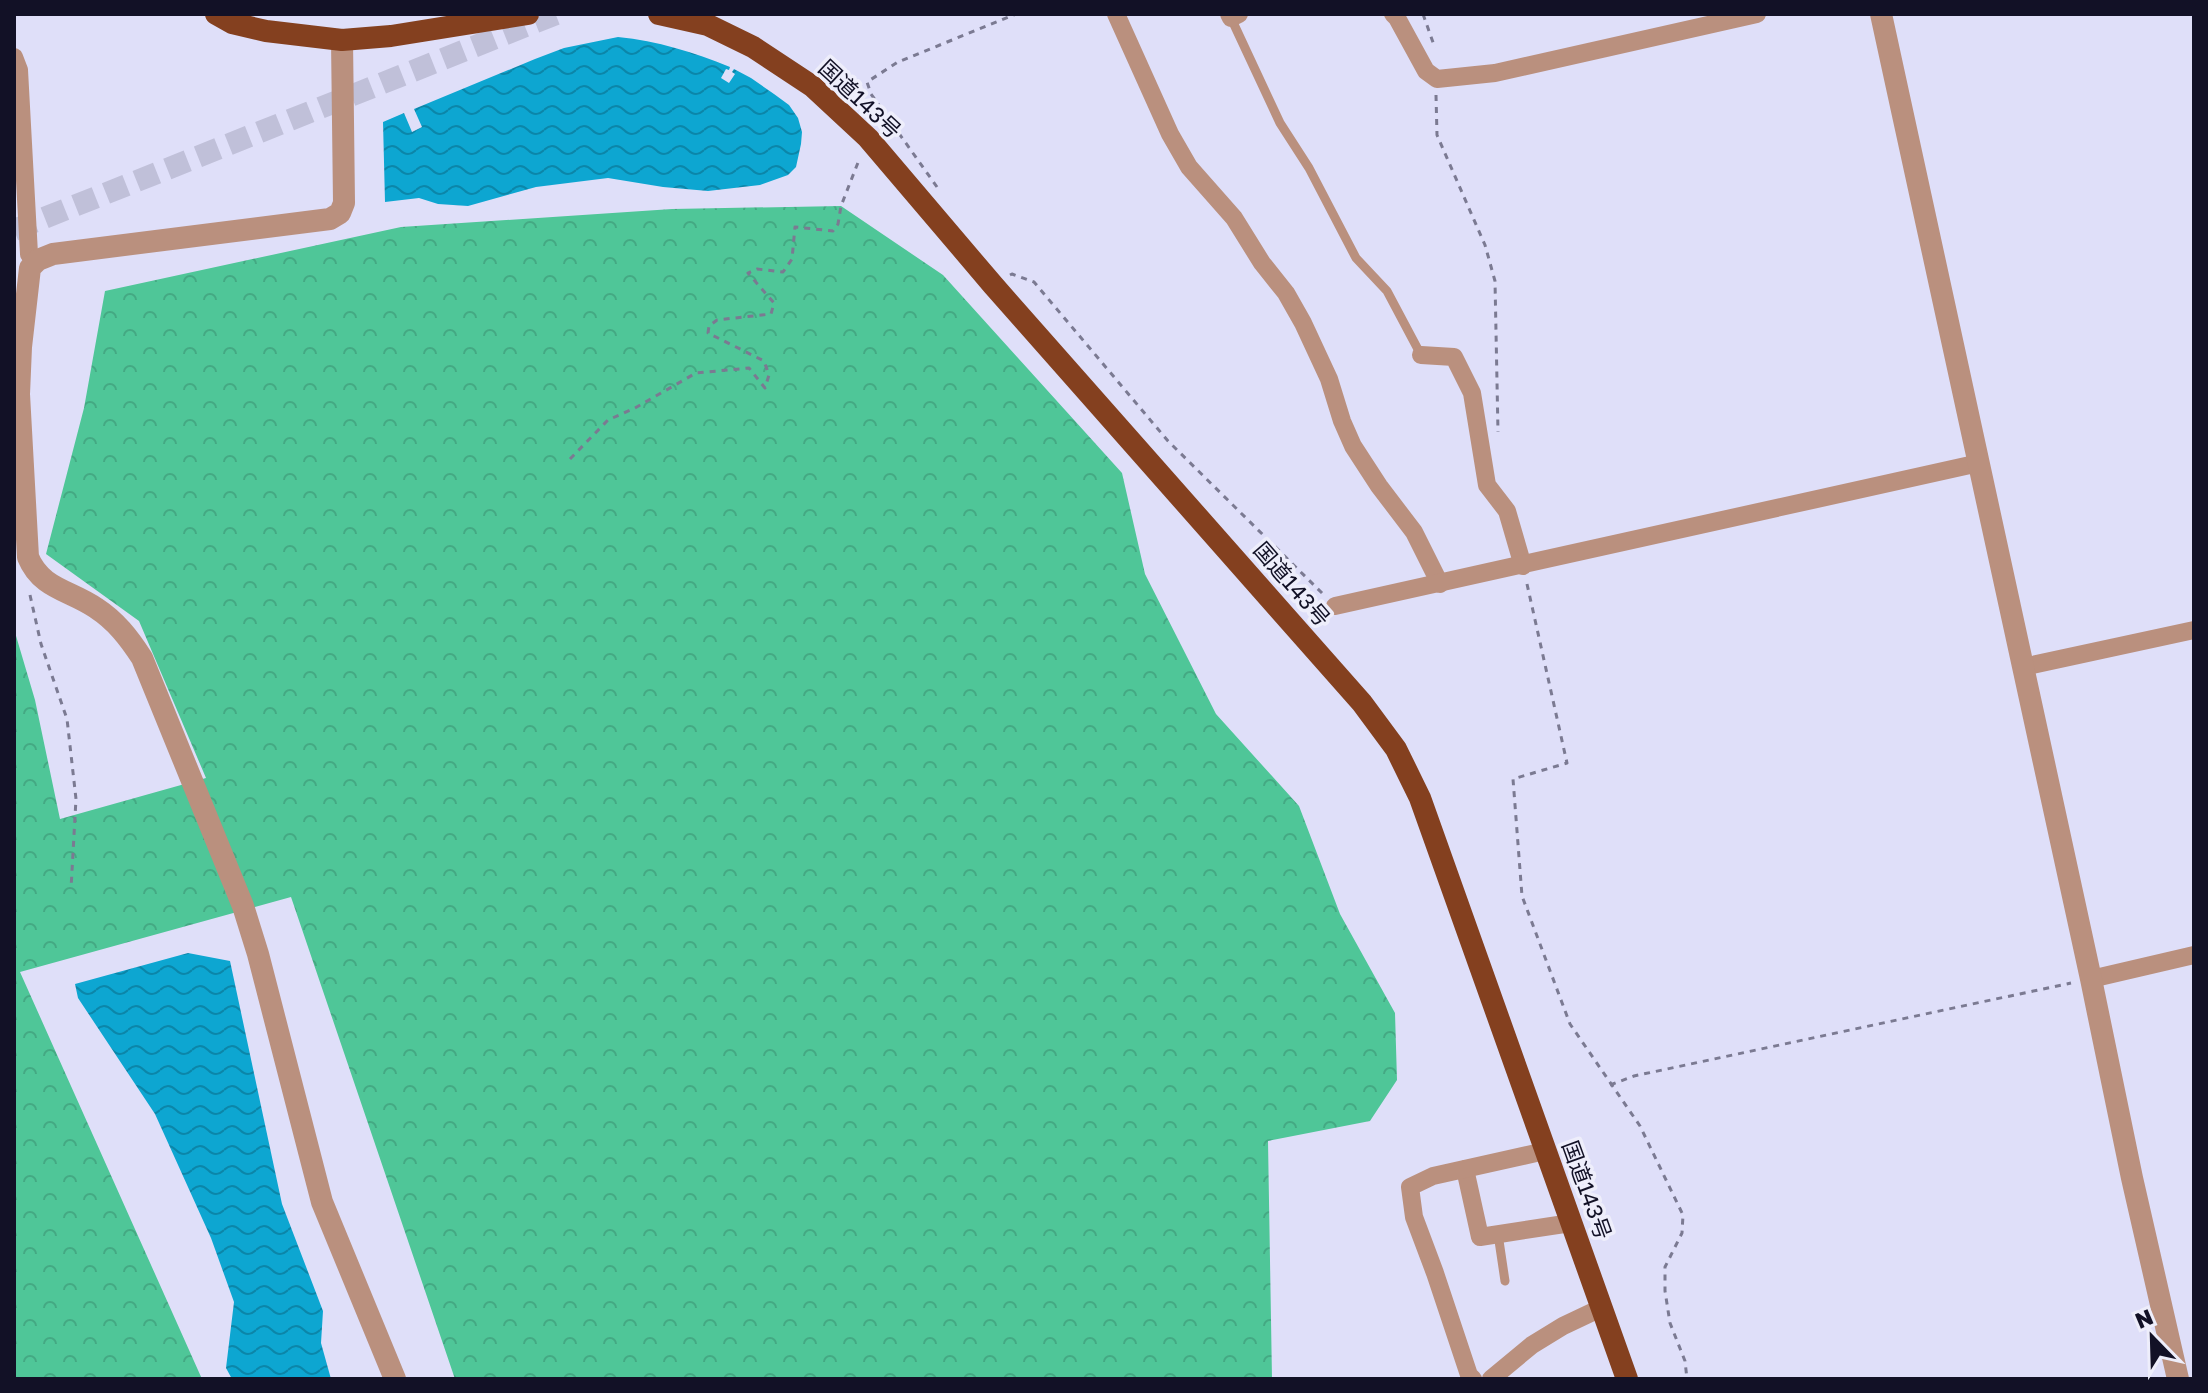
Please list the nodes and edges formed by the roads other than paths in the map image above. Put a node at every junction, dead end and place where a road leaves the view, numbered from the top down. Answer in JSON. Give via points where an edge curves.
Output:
{"nodes":[{"id":1,"x":216,"y":14,"type":"edge"},
{"id":2,"x":528,"y":14,"type":"edge"},
{"id":3,"x":659,"y":14,"type":"edge"},
{"id":4,"x":1116,"y":14,"type":"edge"},
{"id":5,"x":1393,"y":14,"type":"edge"},
{"id":6,"x":1757,"y":14,"type":"edge"},
{"id":7,"x":1881,"y":14,"type":"edge"},
{"id":8,"x":1233,"y":15,"type":"edge"},
{"id":9,"x":710,"y":19,"type":"edge"},
{"id":10,"x":342,"y":40,"type":"junction"},
{"id":11,"x":14,"y":57,"type":"edge"},
{"id":12,"x":38,"y":260,"type":"junction"},
{"id":13,"x":1421,"y":355,"type":"joint"},
{"id":14,"x":1979,"y":463,"type":"junction"},
{"id":15,"x":1523,"y":566,"type":"junction"},
{"id":16,"x":1440,"y":584,"type":"junction"},
{"id":17,"x":1335,"y":606,"type":"road end"},
{"id":18,"x":2194,"y":630,"type":"edge"},
{"id":19,"x":2023,"y":667,"type":"junction"},
{"id":20,"x":2194,"y":955,"type":"edge"},
{"id":21,"x":2091,"y":979,"type":"junction"},
{"id":22,"x":1545,"y":1151,"type":"junction"},
{"id":23,"x":1465,"y":1169,"type":"junction"},
{"id":24,"x":1571,"y":1223,"type":"junction"},
{"id":25,"x":1498,"y":1234,"type":"junction"},
{"id":26,"x":1505,"y":1281,"type":"dead end"},
{"id":27,"x":1601,"y":1308,"type":"junction"},
{"id":28,"x":395,"y":1379,"type":"edge"},
{"id":29,"x":1473,"y":1379,"type":"edge"},
{"id":30,"x":1491,"y":1379,"type":"edge"},
{"id":31,"x":1627,"y":1379,"type":"edge"},
{"id":32,"x":2178,"y":1379,"type":"edge"}],
"edges":[{"from":1,"to":10,"type":"highway","via":[[266,31]]},
{"from":2,"to":10,"type":"highway"},
{"from":3,"to":9,"type":"highway","name":"国道143号"},
{"from":4,"to":16,"type":"street","via":[[1170,134],[1189,167],[1234,218],[1286,293],[1329,379],[1353,446],[1414,532]]},
{"from":5,"to":6,"type":"street","via":[[1426,71],[1437,79],[1495,73]]},
{"from":7,"to":14,"type":"street"},
{"from":8,"to":13,"type":"lane","via":[[1280,123],[1356,258],[1387,291]]},
{"from":9,"to":22,"type":"highway","name":"国道143号","via":[[812,86],[868,138],[1362,703],[1396,749],[1420,798]]},
{"from":10,"to":12,"type":"street","via":[[340,213],[330,219]]},
{"from":11,"to":12,"type":"street","via":[[29,254]]},
{"from":12,"to":28,"type":"street","via":[[30,268],[19,394],[28,557],[44,581],[114,621],[142,658],[243,906],[322,1202]]},
{"from":13,"to":15,"type":"street","via":[[1454,357],[1472,393],[1487,485],[1507,511]]},
{"from":14,"to":15,"type":"street"},
{"from":14,"to":19,"type":"street"},
{"from":15,"to":16,"type":"street"},
{"from":16,"to":17,"type":"street"},
{"from":18,"to":19,"type":"street"},
{"from":19,"to":21,"type":"street"},
{"from":20,"to":21,"type":"street"},
{"from":21,"to":32,"type":"street"},
{"from":22,"to":23,"type":"street"},
{"from":22,"to":24,"type":"highway","name":"国道143号"},
{"from":23,"to":25,"type":"street","via":[[1480,1237]]},
{"from":23,"to":29,"type":"street","via":[[1410,1187],[1414,1217]]},
{"from":24,"to":25,"type":"street"},
{"from":24,"to":27,"type":"highway","name":"国道143号"},
{"from":25,"to":26,"type":"lane"},
{"from":27,"to":30,"type":"street","via":[[1532,1345]]},
{"from":27,"to":31,"type":"highway","name":"国道143号"}]}
